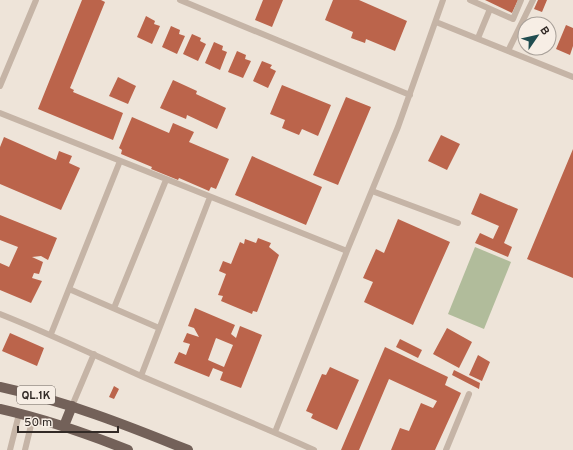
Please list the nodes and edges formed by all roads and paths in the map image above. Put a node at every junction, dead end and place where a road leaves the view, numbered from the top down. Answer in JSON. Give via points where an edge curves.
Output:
{"nodes":[{"id":1,"x":36,"y":0,"type":"edge"},
{"id":2,"x":180,"y":0,"type":"edge"},
{"id":3,"x":443,"y":0,"type":"edge"},
{"id":4,"x":470,"y":0,"type":"edge"},
{"id":5,"x":521,"y":0,"type":"edge"},
{"id":6,"x":533,"y":0,"type":"edge"},
{"id":7,"x":490,"y":9,"type":"junction"},
{"id":8,"x":436,"y":22,"type":"junction"},
{"id":9,"x":478,"y":38,"type":"junction"},
{"id":10,"x":508,"y":51,"type":"junction"},
{"id":11,"x":573,"y":77,"type":"edge"},
{"id":12,"x":0,"y":86,"type":"edge"},
{"id":13,"x":410,"y":95,"type":"junction"},
{"id":14,"x":0,"y":113,"type":"edge"},
{"id":15,"x":120,"y":161,"type":"junction"},
{"id":16,"x":166,"y":180,"type":"junction"},
{"id":17,"x":372,"y":191,"type":"junction"},
{"id":18,"x":210,"y":197,"type":"junction"},
{"id":19,"x":458,"y":223,"type":"dead end"},
{"id":20,"x":346,"y":251,"type":"junction"},
{"id":21,"x":69,"y":289,"type":"junction"},
{"id":22,"x":114,"y":308,"type":"junction"},
{"id":23,"x":0,"y":314,"type":"edge"},
{"id":24,"x":159,"y":328,"type":"junction"},
{"id":25,"x":51,"y":334,"type":"junction"},
{"id":26,"x":94,"y":354,"type":"junction"},
{"id":27,"x":141,"y":376,"type":"junction"},
{"id":28,"x":0,"y":387,"type":"edge"},
{"id":29,"x":469,"y":394,"type":"dead end"},
{"id":30,"x":72,"y":406,"type":"junction"},
{"id":31,"x":0,"y":410,"type":"edge"},
{"id":32,"x":19,"y":414,"type":"junction"},
{"id":33,"x":33,"y":417,"type":"junction"},
{"id":34,"x":64,"y":426,"type":"junction"},
{"id":35,"x":275,"y":432,"type":"junction"},
{"id":36,"x":10,"y":450,"type":"edge"},
{"id":37,"x":25,"y":450,"type":"edge"},
{"id":38,"x":128,"y":450,"type":"edge"},
{"id":39,"x":188,"y":450,"type":"edge"},
{"id":40,"x":314,"y":450,"type":"edge"},
{"id":41,"x":446,"y":450,"type":"edge"}],
"edges":[{"from":1,"to":12,"type":"lane"},
{"from":2,"to":13,"type":"lane"},
{"from":3,"to":8,"type":"lane"},
{"from":4,"to":7,"type":"lane"},
{"from":5,"to":7,"type":"lane","via":[[513,19]]},
{"from":6,"to":10,"type":"lane"},
{"from":7,"to":9,"type":"lane"},
{"from":8,"to":9,"type":"lane"},
{"from":8,"to":13,"type":"lane"},
{"from":9,"to":10,"type":"lane"},
{"from":10,"to":11,"type":"lane"},
{"from":13,"to":17,"type":"lane"},
{"from":14,"to":15,"type":"lane"},
{"from":15,"to":16,"type":"lane"},
{"from":15,"to":21,"type":"lane"},
{"from":16,"to":18,"type":"lane"},
{"from":16,"to":22,"type":"lane"},
{"from":17,"to":19,"type":"lane"},
{"from":17,"to":20,"type":"lane"},
{"from":18,"to":20,"type":"lane"},
{"from":18,"to":24,"type":"lane"},
{"from":20,"to":35,"type":"lane"},
{"from":21,"to":22,"type":"lane"},
{"from":21,"to":25,"type":"lane"},
{"from":22,"to":24,"type":"lane"},
{"from":23,"to":25,"type":"lane"},
{"from":24,"to":27,"type":"lane"},
{"from":25,"to":26,"type":"lane"},
{"from":26,"to":27,"type":"lane"},
{"from":26,"to":30,"type":"lane"},
{"from":27,"to":35,"type":"lane"},
{"from":28,"to":30,"type":"main road","number":"QL.1K"},
{"from":29,"to":41,"type":"lane"},
{"from":30,"to":34,"type":"main road"},
{"from":30,"to":39,"type":"main road","number":"QL.1K"},
{"from":31,"to":32,"type":"main road","number":"QL.1K"},
{"from":32,"to":33,"type":"main road","number":"QL.1K"},
{"from":32,"to":36,"type":"lane"},
{"from":33,"to":34,"type":"main road","number":"QL.1K"},
{"from":33,"to":37,"type":"lane"},
{"from":34,"to":38,"type":"main road","number":"QL.1K"},
{"from":35,"to":40,"type":"lane"}]}
